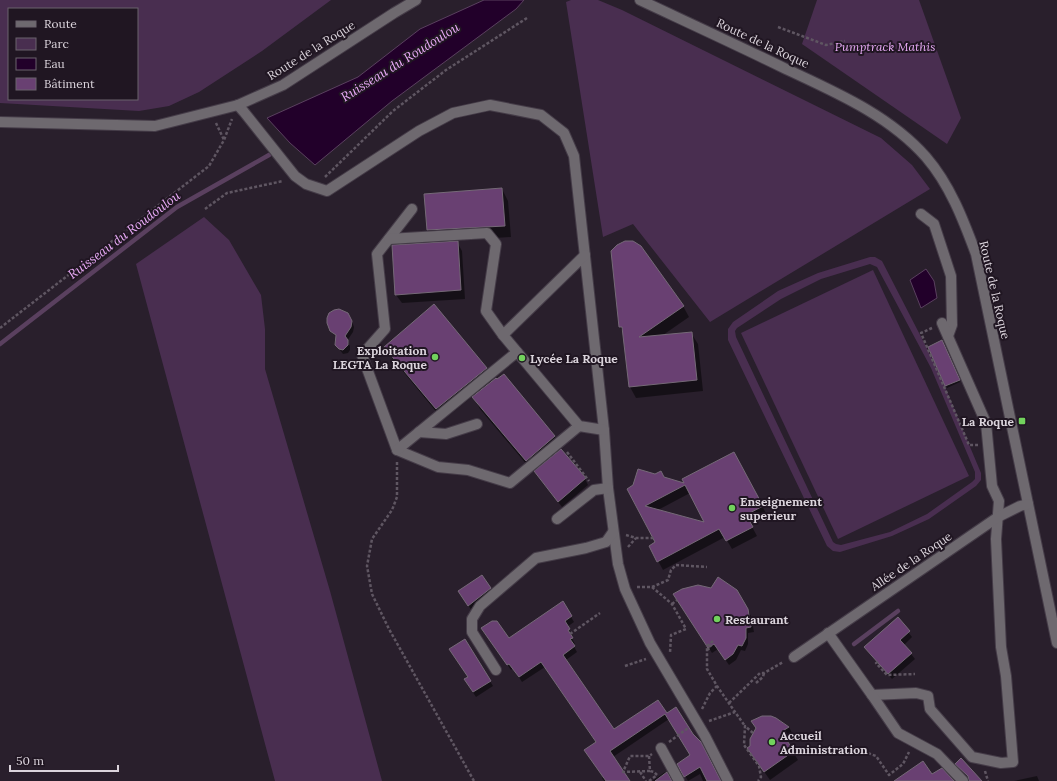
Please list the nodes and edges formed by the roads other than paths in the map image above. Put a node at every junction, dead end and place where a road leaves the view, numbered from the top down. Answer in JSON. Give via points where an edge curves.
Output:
{"nodes":[{"id":1,"x":416,"y":0,"type":"edge"},
{"id":2,"x":640,"y":0,"type":"edge"},
{"id":3,"x":238,"y":105,"type":"junction"},
{"id":4,"x":0,"y":122,"type":"edge"},
{"id":5,"x":412,"y":209,"type":"dead end"},
{"id":6,"x":921,"y":214,"type":"dead end"},
{"id":7,"x":389,"y":239,"type":"junction"},
{"id":8,"x":585,"y":255,"type":"junction"},
{"id":9,"x":942,"y":323,"type":"road end"},
{"id":10,"x":503,"y":336,"type":"junction"},
{"id":11,"x":948,"y":336,"type":"junction"},
{"id":12,"x":517,"y":352,"type":"junction"},
{"id":13,"x":477,"y":424,"type":"dead end"},
{"id":14,"x":579,"y":426,"type":"junction"},
{"id":15,"x":604,"y":430,"type":"junction"},
{"id":16,"x":419,"y":432,"type":"junction"},
{"id":17,"x":397,"y":450,"type":"junction"},
{"id":18,"x":608,"y":488,"type":"junction"},
{"id":19,"x":1028,"y":504,"type":"junction"},
{"id":20,"x":998,"y":517,"type":"junction"},
{"id":21,"x":557,"y":519,"type":"dead end"},
{"id":22,"x":614,"y":532,"type":"junction"},
{"id":23,"x":828,"y":633,"type":"junction"},
{"id":24,"x":1057,"y":643,"type":"edge"},
{"id":25,"x":794,"y":657,"type":"dead end"},
{"id":26,"x":496,"y":670,"type":"dead end"},
{"id":27,"x":872,"y":694,"type":"junction"},
{"id":28,"x":661,"y":748,"type":"road end"},
{"id":29,"x":679,"y":781,"type":"edge"},
{"id":30,"x":728,"y":781,"type":"edge"},
{"id":31,"x":963,"y":781,"type":"edge"}],
"edges":[{"from":1,"to":3,"type":"street","name":"Route de la Roque","via":[[283,85]]},
{"from":2,"to":19,"type":"street","name":"Route de la Roque","via":[[854,101],[899,131],[926,157],[947,186],[963,218],[976,254]]},
{"from":3,"to":4,"type":"street","name":"Route de la Roque","via":[[155,126]]},
{"from":3,"to":8,"type":"street","via":[[295,176],[306,184],[327,191],[418,131],[453,113],[490,105],[541,115],[564,133],[574,156]]},
{"from":5,"to":7,"type":"street"},
{"from":6,"to":11,"type":"street","via":[[934,224],[951,276],[952,324]]},
{"from":7,"to":10,"type":"street","via":[[487,233],[496,244],[486,311]]},
{"from":7,"to":17,"type":"street","via":[[377,254],[386,329],[362,355]]},
{"from":8,"to":10,"type":"street"},
{"from":8,"to":15,"type":"street"},
{"from":9,"to":11,"type":"street"},
{"from":10,"to":12,"type":"street"},
{"from":11,"to":20,"type":"street","via":[[986,423],[992,486],[999,501]]},
{"from":12,"to":14,"type":"street"},
{"from":12,"to":16,"type":"street"},
{"from":13,"to":16,"type":"street","via":[[446,434]]},
{"from":14,"to":15,"type":"street"},
{"from":14,"to":17,"type":"street","via":[[510,483],[468,470],[438,467]]},
{"from":15,"to":18,"type":"street"},
{"from":16,"to":17,"type":"street"},
{"from":18,"to":21,"type":"street","via":[[594,490]]},
{"from":18,"to":22,"type":"street"},
{"from":19,"to":20,"type":"street","name":"Allée de la Roque"},
{"from":19,"to":24,"type":"street","name":"Route de la Roque"},
{"from":20,"to":23,"type":"street","name":"Allée de la Roque"},
{"from":20,"to":27,"type":"street","via":[[996,539],[1001,647],[1013,762],[1001,763],[972,756],[930,709],[928,696],[916,693]]},
{"from":22,"to":26,"type":"street","via":[[606,542],[536,558],[480,606],[472,619],[472,632]]},
{"from":22,"to":30,"type":"street","via":[[618,564],[625,589],[650,643],[705,736]]},
{"from":23,"to":25,"type":"street","name":"Allée de la Roque"},
{"from":23,"to":27,"type":"street"},
{"from":27,"to":31,"type":"street","via":[[898,733],[937,754]]},
{"from":28,"to":29,"type":"street"}]}
